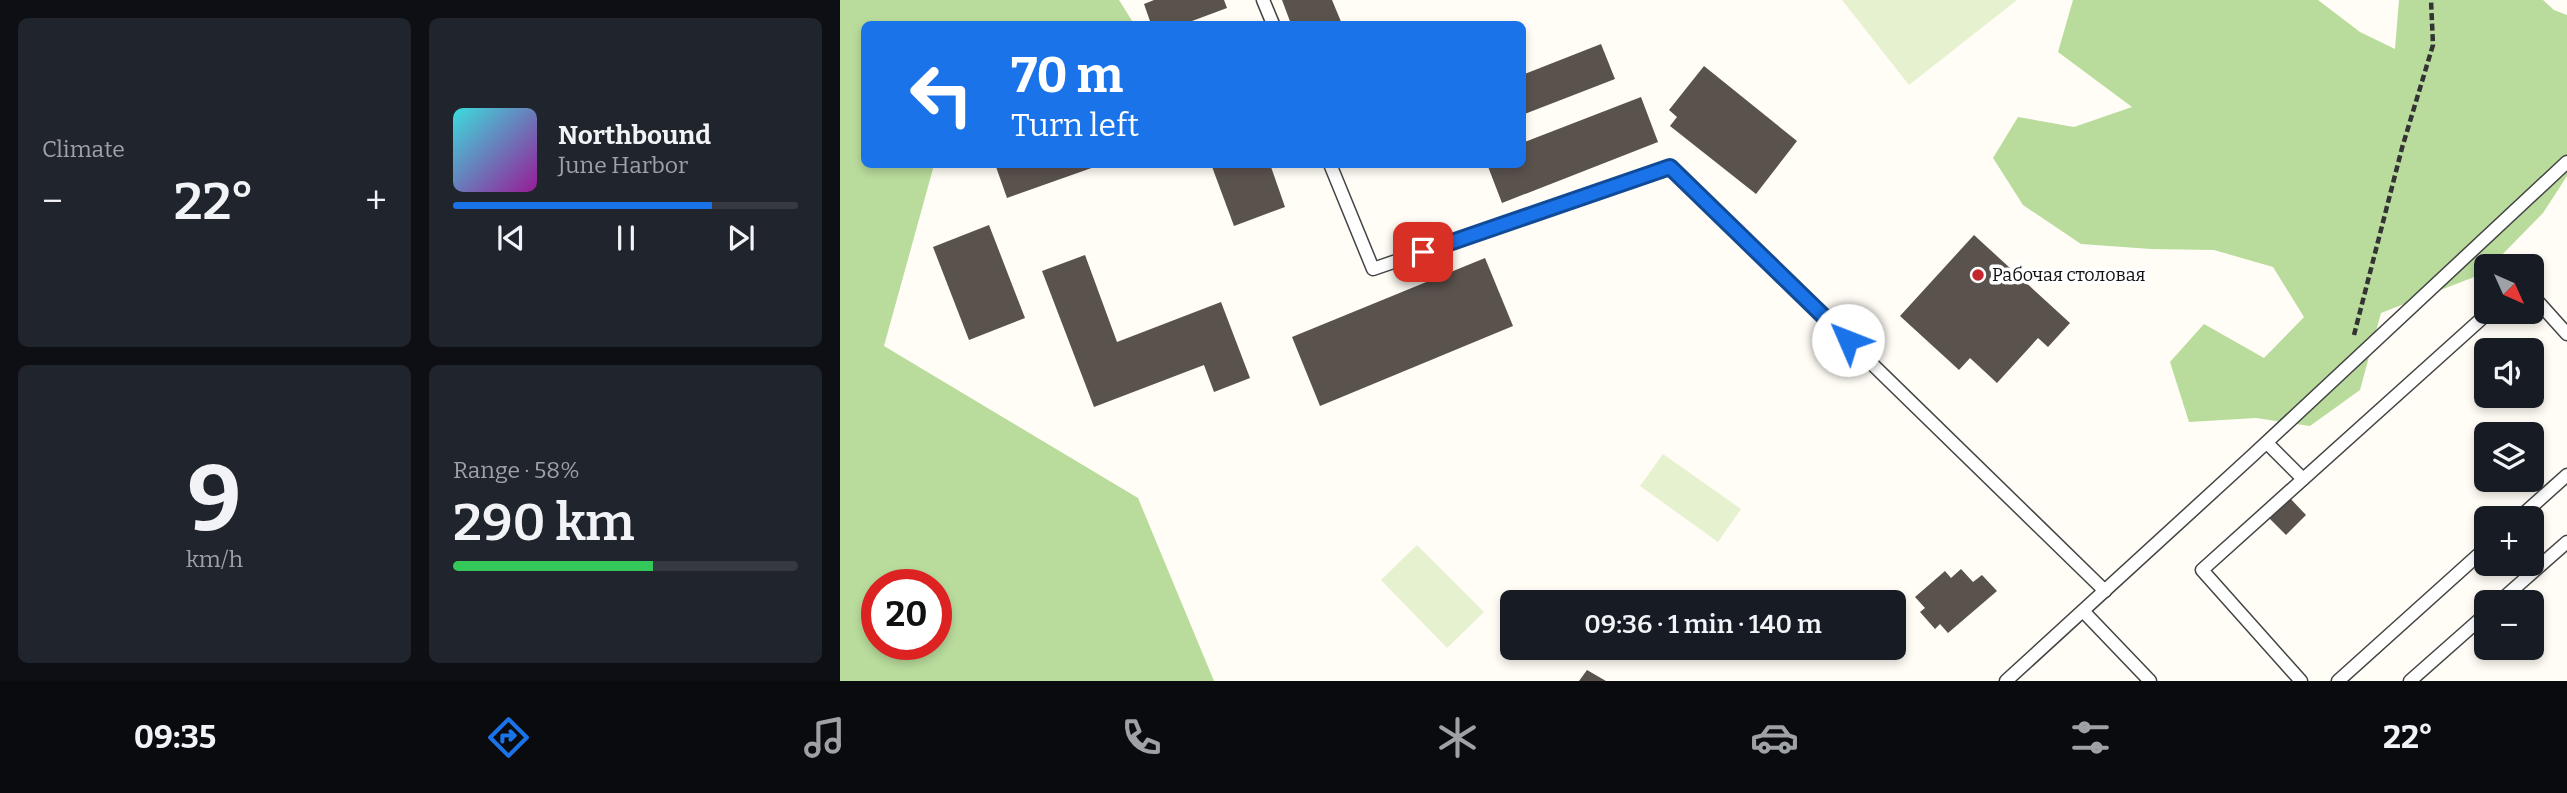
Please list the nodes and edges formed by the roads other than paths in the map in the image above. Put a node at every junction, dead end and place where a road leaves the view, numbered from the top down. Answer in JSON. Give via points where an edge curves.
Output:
{"nodes":[{"id":1,"x":1263,"y":0,"type":"edge"},
{"id":2,"x":1272,"y":21,"type":"edge"},
{"id":3,"x":2567,"y":162,"type":"edge"},
{"id":4,"x":1332,"y":168,"type":"edge"},
{"id":5,"x":2544,"y":308,"type":"edge"},
{"id":6,"x":2476,"y":324,"type":"edge"},
{"id":7,"x":2567,"y":334,"type":"edge"},
{"id":8,"x":2267,"y":443,"type":"junction"},
{"id":9,"x":2567,"y":475,"type":"edge"},
{"id":10,"x":2303,"y":480,"type":"junction"},
{"id":11,"x":2532,"y":506,"type":"edge"},
{"id":12,"x":2567,"y":542,"type":"edge"},
{"id":13,"x":2474,"y":559,"type":"edge"},
{"id":14,"x":2513,"y":590,"type":"edge"},
{"id":15,"x":2105,"y":591,"type":"junction"},
{"id":16,"x":2083,"y":611,"type":"junction"},
{"id":17,"x":2474,"y":624,"type":"edge"},
{"id":18,"x":2343,"y":679,"type":"edge"},
{"id":19,"x":2006,"y":681,"type":"edge"},
{"id":20,"x":2151,"y":681,"type":"edge"},
{"id":21,"x":2301,"y":681,"type":"edge"},
{"id":22,"x":2410,"y":681,"type":"edge"}],
"edges":[{"from":1,"to":2,"type":"lane"},
{"from":3,"to":8,"type":"lane"},
{"from":4,"to":15,"type":"lane","via":[[1373,269],[1670,167]]},
{"from":5,"to":7,"type":"lane"},
{"from":6,"to":10,"type":"lane"},
{"from":8,"to":10,"type":"lane"},
{"from":8,"to":15,"type":"lane"},
{"from":9,"to":11,"type":"lane"},
{"from":10,"to":21,"type":"lane","via":[[2202,570]]},
{"from":12,"to":14,"type":"lane"},
{"from":13,"to":18,"type":"lane"},
{"from":15,"to":16,"type":"lane"},
{"from":16,"to":19,"type":"lane"},
{"from":16,"to":20,"type":"lane"},
{"from":17,"to":22,"type":"lane"}]}
